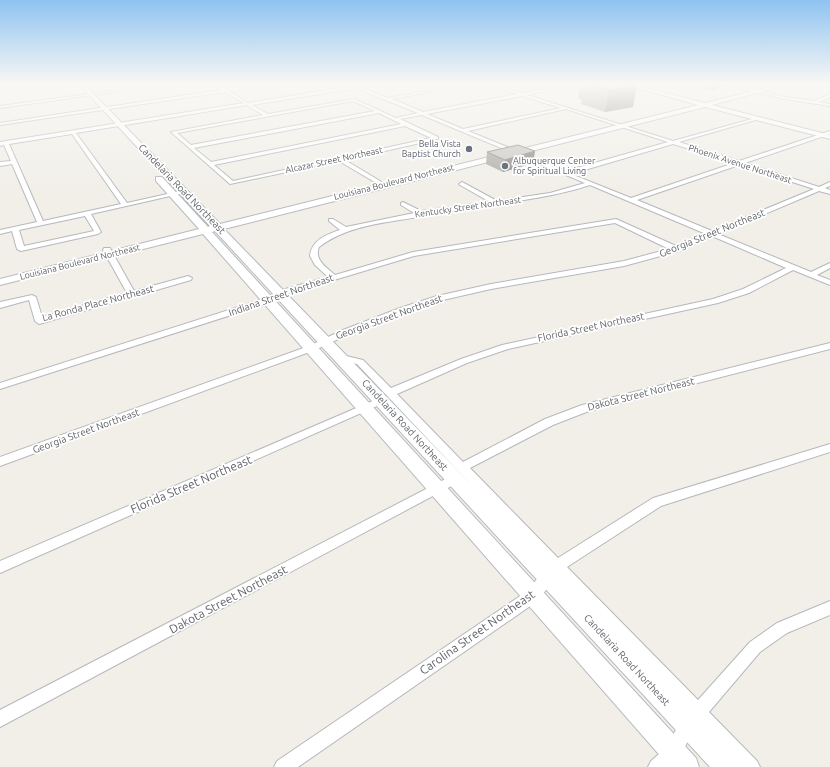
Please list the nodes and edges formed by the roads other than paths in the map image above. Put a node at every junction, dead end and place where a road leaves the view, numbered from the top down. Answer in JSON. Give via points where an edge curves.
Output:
{"nodes":[{"id":1,"x":29,"y":120,"type":"edge"},
{"id":2,"x":105,"y":120,"type":"edge"},
{"id":3,"x":115,"y":120,"type":"edge"},
{"id":4,"x":152,"y":120,"type":"edge"},
{"id":5,"x":245,"y":120,"type":"edge"},
{"id":6,"x":336,"y":120,"type":"edge"},
{"id":7,"x":397,"y":120,"type":"edge"},
{"id":8,"x":438,"y":120,"type":"edge"},
{"id":9,"x":511,"y":120,"type":"edge"},
{"id":10,"x":604,"y":120,"type":"edge"},
{"id":11,"x":633,"y":120,"type":"edge"},
{"id":12,"x":752,"y":120,"type":"edge"},
{"id":13,"x":766,"y":120,"type":"edge"},
{"id":14,"x":769,"y":120,"type":"edge"},
{"id":15,"x":777,"y":120,"type":"edge"},
{"id":16,"x":789,"y":123,"type":"junction"},
{"id":17,"x":0,"y":124,"type":"edge"},
{"id":18,"x":406,"y":124,"type":"junction"},
{"id":19,"x":617,"y":124,"type":"junction"},
{"id":20,"x":120,"y":125,"type":"junction"},
{"id":21,"x":111,"y":126,"type":"junction"},
{"id":22,"x":464,"y":130,"type":"junction"},
{"id":23,"x":73,"y":132,"type":"junction"},
{"id":24,"x":828,"y":134,"type":"edge"},
{"id":25,"x":674,"y":142,"type":"junction"},
{"id":26,"x":3,"y":143,"type":"edge"},
{"id":27,"x":190,"y":147,"type":"junction"},
{"id":28,"x":512,"y":150,"type":"junction"},
{"id":29,"x":340,"y":159,"type":"junction"},
{"id":30,"x":15,"y":162,"type":"junction"},
{"id":31,"x":0,"y":164,"type":"edge"},
{"id":32,"x":210,"y":164,"type":"junction"},
{"id":33,"x":740,"y":164,"type":"junction"},
{"id":34,"x":567,"y":174,"type":"junction"},
{"id":35,"x":591,"y":183,"type":"junction"},
{"id":36,"x":380,"y":184,"type":"junction"},
{"id":37,"x":462,"y":184,"type":"dead end"},
{"id":38,"x":830,"y":184,"type":"edge"},
{"id":39,"x":819,"y":189,"type":"junction"},
{"id":40,"x":185,"y":192,"type":"junction"},
{"id":41,"x":830,"y":192,"type":"edge"},
{"id":42,"x":173,"y":194,"type":"junction"},
{"id":43,"x":632,"y":200,"type":"junction"},
{"id":44,"x":497,"y":203,"type":"junction"},
{"id":45,"x":403,"y":204,"type":"dead end"},
{"id":46,"x":125,"y":205,"type":"junction"},
{"id":47,"x":87,"y":213,"type":"junction"},
{"id":48,"x":421,"y":214,"type":"junction"},
{"id":49,"x":331,"y":220,"type":"dead end"},
{"id":50,"x":41,"y":223,"type":"junction"},
{"id":51,"x":210,"y":227,"type":"junction"},
{"id":52,"x":15,"y":229,"type":"junction"},
{"id":53,"x":344,"y":229,"type":"junction"},
{"id":54,"x":0,"y":232,"type":"edge"},
{"id":55,"x":711,"y":234,"type":"junction"},
{"id":56,"x":676,"y":249,"type":"junction"},
{"id":57,"x":108,"y":253,"type":"junction"},
{"id":58,"x":830,"y":265,"type":"edge"},
{"id":59,"x":792,"y":267,"type":"junction"},
{"id":60,"x":811,"y":275,"type":"junction"},
{"id":61,"x":0,"y":276,"type":"edge"},
{"id":62,"x":333,"y":277,"type":"junction"},
{"id":63,"x":188,"y":278,"type":"dead end"},
{"id":64,"x":0,"y":282,"type":"edge"},
{"id":65,"x":830,"y":283,"type":"edge"},
{"id":66,"x":132,"y":294,"type":"junction"},
{"id":67,"x":275,"y":297,"type":"junction"},
{"id":68,"x":0,"y":305,"type":"edge"},
{"id":69,"x":318,"y":344,"type":"junction"},
{"id":70,"x":830,"y":346,"type":"edge"},
{"id":71,"x":0,"y":386,"type":"edge"},
{"id":72,"x":386,"y":397,"type":"junction"},
{"id":73,"x":366,"y":408,"type":"junction"},
{"id":74,"x":830,"y":448,"type":"edge"},
{"id":75,"x":0,"y":462,"type":"edge"},
{"id":76,"x":452,"y":478,"type":"junction"},
{"id":77,"x":0,"y":567,"type":"edge"},
{"id":78,"x":552,"y":571,"type":"junction"},
{"id":79,"x":534,"y":595,"type":"junction"},
{"id":80,"x":830,"y":608,"type":"edge"},
{"id":81,"x":0,"y":719,"type":"edge"},
{"id":82,"x":693,"y":719,"type":"junction"},
{"id":83,"x":674,"y":752,"type":"junction"},
{"id":84,"x":283,"y":767,"type":"edge"},
{"id":85,"x":657,"y":767,"type":"edge"},
{"id":86,"x":687,"y":767,"type":"edge"},
{"id":87,"x":727,"y":767,"type":"edge"},
{"id":88,"x":751,"y":767,"type":"edge"}],
"edges":[{"from":1,"to":17,"type":"street"},
{"from":2,"to":21,"type":"main road","name":"Candelaria Road Northeast"},
{"from":3,"to":20,"type":"main road","name":"Candelaria Road Northeast"},
{"from":4,"to":20,"type":"street"},
{"from":5,"to":27,"type":"street","via":[[173,132]]},
{"from":6,"to":27,"type":"street"},
{"from":7,"to":18,"type":"street"},
{"from":8,"to":22,"type":"street"},
{"from":9,"to":22,"type":"street"},
{"from":10,"to":19,"type":"street","name":"Phoenix Avenue Northeast"},
{"from":11,"to":19,"type":"main road","name":"Louisiana Boulevard Northeast"},
{"from":12,"to":25,"type":"street"},
{"from":13,"to":24,"type":"main road"},
{"from":14,"to":16,"type":"main road"},
{"from":15,"to":16,"type":"main road"},
{"from":16,"to":24,"type":"main road"},
{"from":18,"to":29,"type":"street","name":"Alcazar Street Northeast","via":[[436,138]]},
{"from":18,"to":32,"type":"street"},
{"from":19,"to":25,"type":"street","name":"Phoenix Avenue Northeast"},
{"from":19,"to":28,"type":"main road","name":"Louisiana Boulevard Northeast"},
{"from":20,"to":21,"type":"street"},
{"from":20,"to":40,"type":"main road","name":"Candelaria Road Northeast"},
{"from":21,"to":23,"type":"street"},
{"from":21,"to":42,"type":"main road","name":"Candelaria Road Northeast"},
{"from":22,"to":28,"type":"street"},
{"from":23,"to":26,"type":"street"},
{"from":23,"to":46,"type":"street"},
{"from":24,"to":33,"type":"street"},
{"from":25,"to":33,"type":"street","name":"Phoenix Avenue Northeast"},
{"from":25,"to":34,"type":"street"},
{"from":26,"to":30,"type":"street"},
{"from":27,"to":32,"type":"street"},
{"from":28,"to":34,"type":"street"},
{"from":28,"to":36,"type":"main road","name":"Louisiana Boulevard Northeast"},
{"from":29,"to":32,"type":"street","name":"Alcazar Street Northeast","via":[[232,183]]},
{"from":29,"to":36,"type":"street"},
{"from":30,"to":31,"type":"street"},
{"from":30,"to":50,"type":"street"},
{"from":33,"to":39,"type":"street","name":"Phoenix Avenue Northeast"},
{"from":33,"to":43,"type":"street"},
{"from":34,"to":35,"type":"street"},
{"from":35,"to":43,"type":"street"},
{"from":35,"to":44,"type":"street","name":"Kentucky Street Northeast","via":[[547,196]]},
{"from":36,"to":51,"type":"main road","name":"Louisiana Boulevard Northeast"},
{"from":37,"to":44,"type":"street"},
{"from":38,"to":39,"type":"street","name":"Georgia Street Northeast"},
{"from":39,"to":41,"type":"street","name":"Phoenix Avenue Northeast"},
{"from":39,"to":55,"type":"street","name":"Georgia Street Northeast"},
{"from":40,"to":42,"type":"street"},
{"from":40,"to":51,"type":"main road","name":"Candelaria Road Northeast"},
{"from":42,"to":46,"type":"street"},
{"from":42,"to":51,"type":"main road","name":"Candelaria Road Northeast"},
{"from":43,"to":55,"type":"street"},
{"from":44,"to":48,"type":"street","name":"Kentucky Street Northeast"},
{"from":45,"to":48,"type":"street"},
{"from":46,"to":47,"type":"street"},
{"from":47,"to":50,"type":"street"},
{"from":47,"to":52,"type":"street","via":[[98,232],[21,250]]},
{"from":48,"to":53,"type":"street","name":"Kentucky Street Northeast","via":[[379,220]]},
{"from":49,"to":53,"type":"street"},
{"from":50,"to":52,"type":"street"},
{"from":51,"to":57,"type":"main road","name":"Louisiana Boulevard Northeast"},
{"from":51,"to":67,"type":"main road","name":"Candelaria Road Northeast"},
{"from":52,"to":54,"type":"street"},
{"from":53,"to":62,"type":"street","name":"Kentucky Street Northeast","via":[[325,236],[314,251],[316,262]]},
{"from":55,"to":56,"type":"street","name":"Georgia Street Northeast"},
{"from":55,"to":59,"type":"street"},
{"from":56,"to":62,"type":"street","name":"Indiana Street Northeast","via":[[616,221],[436,249]]},
{"from":56,"to":69,"type":"street","name":"Georgia Street Northeast","via":[[624,264],[432,300]]},
{"from":57,"to":61,"type":"main road","name":"Louisiana Boulevard Northeast"},
{"from":57,"to":64,"type":"main road","name":"Louisiana Boulevard Northeast"},
{"from":57,"to":66,"type":"street"},
{"from":58,"to":60,"type":"street"},
{"from":59,"to":60,"type":"street"},
{"from":59,"to":72,"type":"street","name":"Florida Street Northeast","via":[[746,291],[715,301],[505,347],[464,362]]},
{"from":60,"to":65,"type":"street"},
{"from":62,"to":67,"type":"street","name":"Indiana Street Northeast"},
{"from":63,"to":66,"type":"street","name":"La Ronda Place Northeast"},
{"from":66,"to":68,"type":"street","name":"La Ronda Place Northeast","via":[[39,321],[32,297]]},
{"from":67,"to":69,"type":"main road","name":"Candelaria Road Northeast"},
{"from":67,"to":71,"type":"street","name":"Indiana Street Northeast"},
{"from":69,"to":72,"type":"main road","name":"Candelaria Road Northeast","via":[[342,358]]},
{"from":69,"to":73,"type":"main road","name":"Candelaria Road Northeast"},
{"from":69,"to":75,"type":"street","name":"Georgia Street Northeast"},
{"from":70,"to":76,"type":"street","name":"Dakota Street Northeast","via":[[586,408],[550,422]]},
{"from":72,"to":73,"type":"street","name":"Florida Street Northeast"},
{"from":72,"to":76,"type":"main road","name":"Candelaria Road Northeast"},
{"from":73,"to":76,"type":"main road","name":"Candelaria Road Northeast"},
{"from":73,"to":77,"type":"street","name":"Florida Street Northeast"},
{"from":74,"to":78,"type":"street","name":"Carolina Street Northeast","via":[[657,502],[635,514]]},
{"from":76,"to":78,"type":"main road","name":"Candelaria Road Northeast"},
{"from":76,"to":79,"type":"main road","name":"Candelaria Road Northeast"},
{"from":76,"to":81,"type":"street","name":"Dakota Street Northeast"},
{"from":78,"to":79,"type":"street","name":"Carolina Street Northeast"},
{"from":78,"to":82,"type":"main road","name":"Candelaria Road Northeast"},
{"from":79,"to":83,"type":"main road","name":"Candelaria Road Northeast"},
{"from":79,"to":84,"type":"street","name":"Carolina Street Northeast"},
{"from":80,"to":82,"type":"street","via":[[782,628],[755,647]]},
{"from":82,"to":83,"type":"street"},
{"from":82,"to":87,"type":"main road","name":"Candelaria Road Northeast"},
{"from":82,"to":88,"type":"street"},
{"from":83,"to":85,"type":"street"},
{"from":83,"to":86,"type":"main road","name":"Candelaria Road Northeast"}]}
